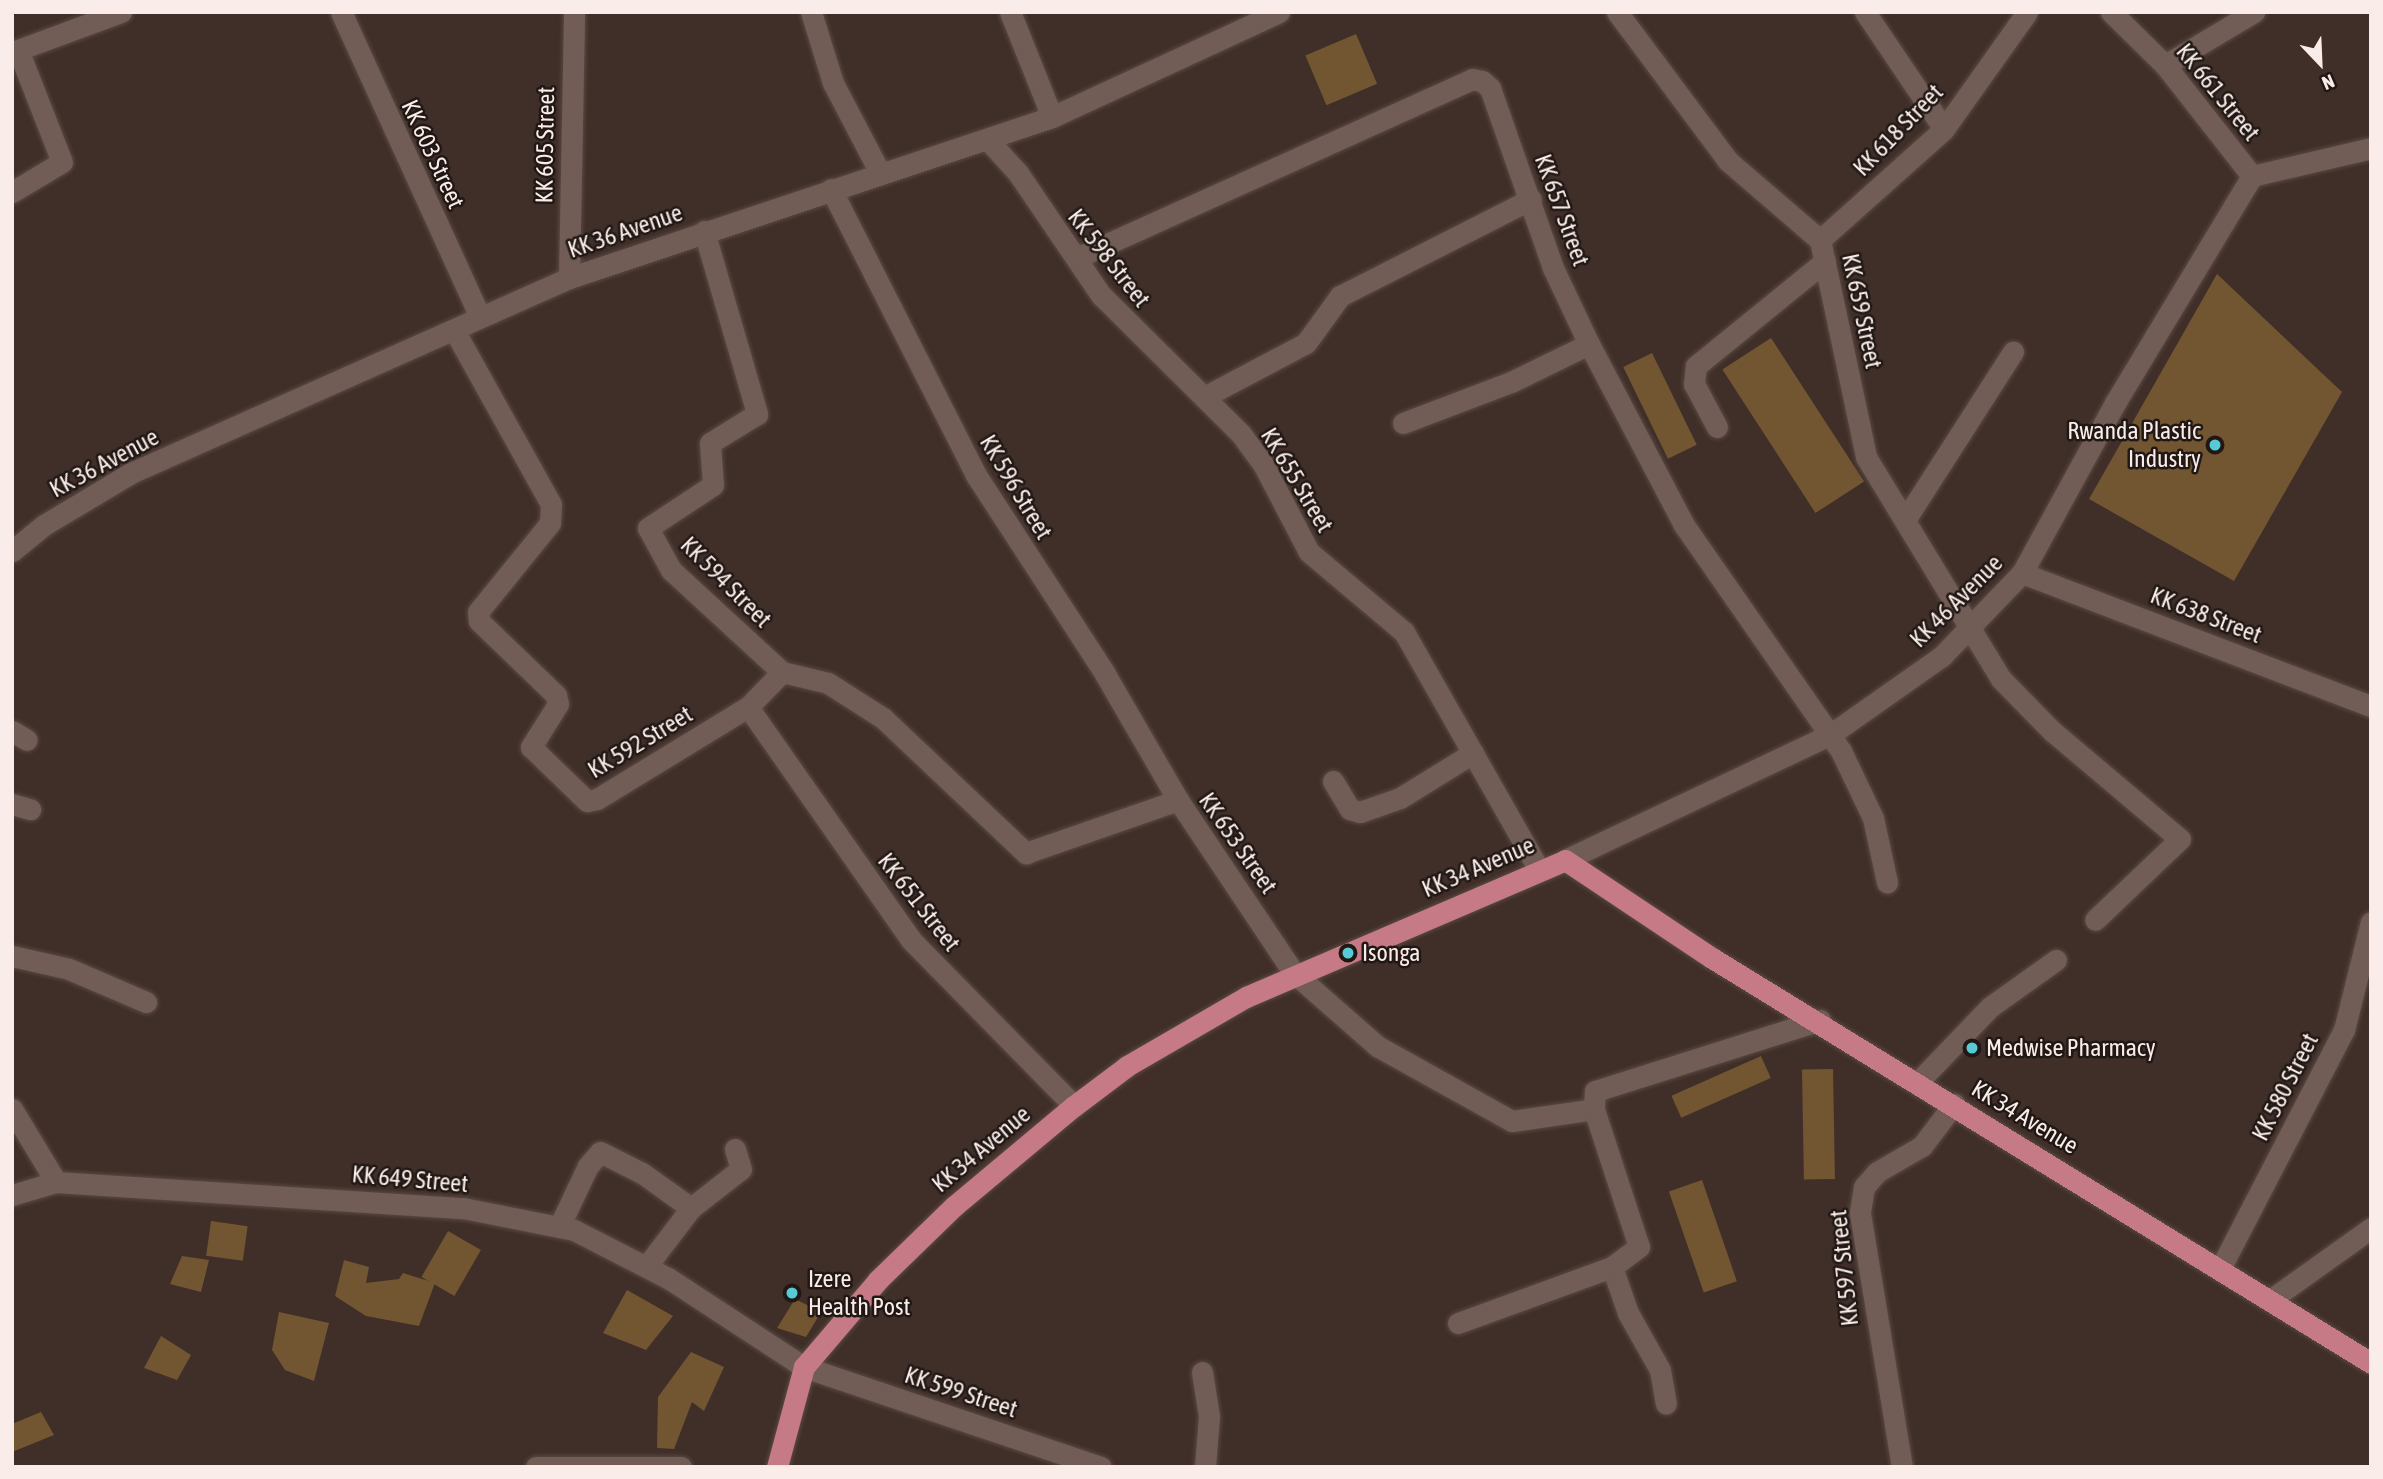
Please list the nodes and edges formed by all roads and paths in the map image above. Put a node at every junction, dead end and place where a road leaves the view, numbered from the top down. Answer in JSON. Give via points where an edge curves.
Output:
{"nodes":[{"id":1,"x":121,"y":12,"type":"edge"},
{"id":2,"x":341,"y":12,"type":"edge"},
{"id":3,"x":574,"y":12,"type":"edge"},
{"id":4,"x":811,"y":12,"type":"edge"},
{"id":5,"x":1010,"y":12,"type":"edge"},
{"id":6,"x":1279,"y":12,"type":"edge"},
{"id":7,"x":1617,"y":12,"type":"edge"},
{"id":8,"x":1865,"y":12,"type":"edge"},
{"id":9,"x":2027,"y":12,"type":"edge"},
{"id":10,"x":2111,"y":12,"type":"edge"},
{"id":11,"x":2254,"y":12,"type":"edge"},
{"id":12,"x":15,"y":43,"type":"edge"},
{"id":13,"x":2165,"y":65,"type":"junction"},
{"id":14,"x":1052,"y":117,"type":"junction"},
{"id":15,"x":1944,"y":129,"type":"junction"},
{"id":16,"x":987,"y":139,"type":"junction"},
{"id":17,"x":2371,"y":148,"type":"edge"},
{"id":18,"x":879,"y":171,"type":"junction"},
{"id":19,"x":2252,"y":176,"type":"junction"},
{"id":20,"x":831,"y":189,"type":"junction"},
{"id":21,"x":12,"y":192,"type":"edge"},
{"id":22,"x":1531,"y":199,"type":"junction"},
{"id":23,"x":704,"y":231,"type":"junction"},
{"id":24,"x":1822,"y":251,"type":"junction"},
{"id":25,"x":1076,"y":258,"type":"junction"},
{"id":26,"x":569,"y":278,"type":"junction"},
{"id":27,"x":480,"y":317,"type":"junction"},
{"id":28,"x":454,"y":330,"type":"junction"},
{"id":29,"x":1589,"y":344,"type":"junction"},
{"id":30,"x":2013,"y":352,"type":"dead end"},
{"id":31,"x":1204,"y":397,"type":"junction"},
{"id":32,"x":1403,"y":423,"type":"dead end"},
{"id":33,"x":1717,"y":427,"type":"dead end"},
{"id":34,"x":1905,"y":520,"type":"junction"},
{"id":35,"x":12,"y":551,"type":"edge"},
{"id":36,"x":2022,"y":573,"type":"junction"},
{"id":37,"x":1971,"y":627,"type":"junction"},
{"id":38,"x":782,"y":672,"type":"junction"},
{"id":39,"x":2371,"y":706,"type":"edge"},
{"id":40,"x":748,"y":707,"type":"junction"},
{"id":41,"x":1830,"y":734,"type":"junction"},
{"id":42,"x":1473,"y":754,"type":"junction"},
{"id":43,"x":1333,"y":781,"type":"dead end"},
{"id":44,"x":1178,"y":800,"type":"junction"},
{"id":45,"x":1033,"y":853,"type":"joint"},
{"id":46,"x":1564,"y":860,"type":"junction"},
{"id":47,"x":1539,"y":870,"type":"junction"},
{"id":48,"x":1887,"y":882,"type":"dead end"},
{"id":49,"x":2095,"y":920,"type":"dead end"},
{"id":50,"x":2371,"y":922,"type":"edge"},
{"id":51,"x":12,"y":956,"type":"edge"},
{"id":52,"x":2056,"y":960,"type":"dead end"},
{"id":53,"x":1294,"y":973,"type":"junction"},
{"id":54,"x":146,"y":1002,"type":"dead end"},
{"id":55,"x":1821,"y":1020,"type":"junction"},
{"id":56,"x":1918,"y":1082,"type":"junction"},
{"id":57,"x":1954,"y":1104,"type":"junction"},
{"id":58,"x":1074,"y":1107,"type":"junction"},
{"id":59,"x":12,"y":1109,"type":"edge"},
{"id":60,"x":1594,"y":1109,"type":"junction"},
{"id":61,"x":735,"y":1149,"type":"dead end"},
{"id":62,"x":56,"y":1182,"type":"junction"},
{"id":63,"x":12,"y":1195,"type":"edge"},
{"id":64,"x":691,"y":1208,"type":"junction"},
{"id":65,"x":558,"y":1227,"type":"junction"},
{"id":66,"x":2371,"y":1228,"type":"edge"},
{"id":67,"x":646,"y":1267,"type":"junction"},
{"id":68,"x":1612,"y":1267,"type":"junction"},
{"id":69,"x":2221,"y":1267,"type":"junction"},
{"id":70,"x":2273,"y":1298,"type":"junction"},
{"id":71,"x":1458,"y":1323,"type":"dead end"},
{"id":72,"x":2371,"y":1363,"type":"edge"},
{"id":73,"x":804,"y":1367,"type":"junction"},
{"id":74,"x":1202,"y":1371,"type":"dead end"},
{"id":75,"x":1666,"y":1403,"type":"dead end"},
{"id":76,"x":536,"y":1467,"type":"edge"},
{"id":77,"x":681,"y":1467,"type":"edge"},
{"id":78,"x":777,"y":1467,"type":"edge"},
{"id":79,"x":1101,"y":1467,"type":"edge"},
{"id":80,"x":1205,"y":1467,"type":"edge"},
{"id":81,"x":1902,"y":1467,"type":"edge"}],
"edges":[{"from":1,"to":12,"type":"street"},
{"from":2,"to":27,"type":"street","name":"KK 603 Street"},
{"from":3,"to":26,"type":"street","name":"KK 605 Street"},
{"from":4,"to":18,"type":"street","via":[[833,83]]},
{"from":5,"to":14,"type":"street"},
{"from":6,"to":14,"type":"street","name":"KK 36 Avenue"},
{"from":7,"to":24,"type":"street","name":"KK 659 Street","via":[[1728,161]]},
{"from":8,"to":15,"type":"street"},
{"from":9,"to":15,"type":"street","name":"KK 618 Street"},
{"from":10,"to":13,"type":"street","name":"KK 661 Street"},
{"from":11,"to":13,"type":"street"},
{"from":12,"to":21,"type":"street","via":[[62,162]]},
{"from":13,"to":19,"type":"street","name":"KK 661 Street"},
{"from":14,"to":16,"type":"street","name":"KK 36 Avenue"},
{"from":15,"to":24,"type":"street","name":"KK 618 Street"},
{"from":16,"to":18,"type":"street","name":"KK 36 Avenue"},
{"from":16,"to":25,"type":"street","name":"KK 598 Street"},
{"from":17,"to":19,"type":"street"},
{"from":18,"to":20,"type":"street","name":"KK 36 Avenue"},
{"from":19,"to":36,"type":"street","name":"KK 46 Avenue","via":[[2115,403]]},
{"from":20,"to":23,"type":"street","name":"KK 36 Avenue"},
{"from":20,"to":44,"type":"street","name":"KK 596 Street","via":[[975,475],[1105,674]]},
{"from":22,"to":25,"type":"street","name":"KK 657 Street","via":[[1490,88],[1472,79]]},
{"from":22,"to":29,"type":"street","name":"KK 657 Street","via":[[1553,268]]},
{"from":22,"to":31,"type":"street","via":[[1340,296],[1306,343]]},
{"from":23,"to":26,"type":"street","name":"KK 36 Avenue"},
{"from":23,"to":38,"type":"street","name":"KK 594 Street","via":[[757,414],[710,443],[713,485],[648,528],[671,570]]},
{"from":24,"to":33,"type":"street","name":"KK 618 Street","via":[[1696,366],[1694,384]]},
{"from":24,"to":34,"type":"street","name":"KK 659 Street","via":[[1863,448]]},
{"from":25,"to":31,"type":"street","name":"KK 598 Street","via":[[1139,337]]},
{"from":26,"to":27,"type":"street","name":"KK 36 Avenue"},
{"from":27,"to":28,"type":"street","name":"KK 36 Avenue"},
{"from":28,"to":35,"type":"street","name":"KK 36 Avenue","via":[[131,473]]},
{"from":28,"to":40,"type":"street","name":"KK 592 Street","via":[[551,504],[550,523],[478,612],[479,621],[556,695],[558,704],[531,747],[587,801]]},
{"from":29,"to":32,"type":"street","via":[[1511,382]]},
{"from":29,"to":41,"type":"street","name":"KK 657 Street","via":[[1684,525]]},
{"from":30,"to":34,"type":"street"},
{"from":31,"to":42,"type":"street","name":"KK 655 Street","via":[[1264,464],[1309,552],[1404,632]]},
{"from":34,"to":37,"type":"street","name":"KK 659 Street"},
{"from":36,"to":37,"type":"street","name":"KK 46 Avenue"},
{"from":36,"to":39,"type":"street","name":"KK 638 Street"},
{"from":37,"to":41,"type":"street","name":"KK 46 Avenue","via":[[1907,684]]},
{"from":37,"to":49,"type":"street","name":"KK 659 Street","via":[[2009,688],[2180,839]]},
{"from":38,"to":40,"type":"street","name":"KK 592 Street"},
{"from":38,"to":45,"type":"street","name":"KK 594 Street","via":[[828,683],[858,699]]},
{"from":40,"to":58,"type":"street","name":"KK 651 Street","via":[[911,940]]},
{"from":41,"to":46,"type":"street","name":"KK 46 Avenue"},
{"from":41,"to":48,"type":"street","name":"KK 657 Street","via":[[1873,818]]},
{"from":42,"to":43,"type":"street","via":[[1400,798],[1360,812],[1350,809]]},
{"from":42,"to":47,"type":"street","name":"KK 655 Street"},
{"from":44,"to":45,"type":"street","name":"KK 653 Street"},
{"from":44,"to":53,"type":"street","name":"KK 653 Street"},
{"from":46,"to":47,"type":"main road","name":"KK 34 Avenue"},
{"from":46,"to":55,"type":"main road","name":"KK 34 Avenue","via":[[1713,958]]},
{"from":47,"to":53,"type":"main road","name":"KK 34 Avenue"},
{"from":50,"to":69,"type":"street","name":"KK 580 Street","via":[[2344,1030]]},
{"from":51,"to":54,"type":"street","via":[[69,969]]},
{"from":52,"to":56,"type":"street","via":[[1990,1007]]},
{"from":53,"to":58,"type":"main road","name":"KK 34 Avenue","via":[[1189,1027]]},
{"from":53,"to":60,"type":"street","name":"KK 653 Street","via":[[1377,1046],[1512,1121]]},
{"from":55,"to":56,"type":"main road","name":"KK 34 Avenue"},
{"from":55,"to":60,"type":"street","via":[[1606,1084],[1595,1091]]},
{"from":56,"to":57,"type":"main road","name":"KK 34 Avenue"},
{"from":57,"to":69,"type":"main road","name":"KK 34 Avenue"},
{"from":57,"to":81,"type":"street","name":"KK 597 Street","via":[[1922,1146],[1877,1172],[1864,1187],[1860,1212]]},
{"from":58,"to":73,"type":"main road","name":"KK 34 Avenue","via":[[953,1207],[878,1280]]},
{"from":59,"to":62,"type":"street"},
{"from":60,"to":68,"type":"street","via":[[1638,1236],[1639,1247]]},
{"from":61,"to":64,"type":"street","via":[[741,1169]]},
{"from":62,"to":63,"type":"street"},
{"from":62,"to":65,"type":"street","name":"KK 649 Street","via":[[463,1208]]},
{"from":64,"to":65,"type":"street","via":[[642,1173],[600,1152]]},
{"from":64,"to":67,"type":"street"},
{"from":65,"to":67,"type":"street","name":"KK 649 Street"},
{"from":66,"to":70,"type":"street"},
{"from":67,"to":73,"type":"street","name":"KK 649 Street"},
{"from":68,"to":71,"type":"street"},
{"from":68,"to":75,"type":"street","via":[[1628,1313],[1660,1370]]},
{"from":69,"to":70,"type":"main road","name":"KK 34 Avenue"},
{"from":70,"to":72,"type":"main road","name":"KK 34 Avenue"},
{"from":73,"to":78,"type":"main road","name":"KK 34 Avenue"},
{"from":73,"to":79,"type":"street","name":"KK 599 Street"},
{"from":74,"to":80,"type":"street","via":[[1209,1416]]},
{"from":76,"to":77,"type":"street"}]}
